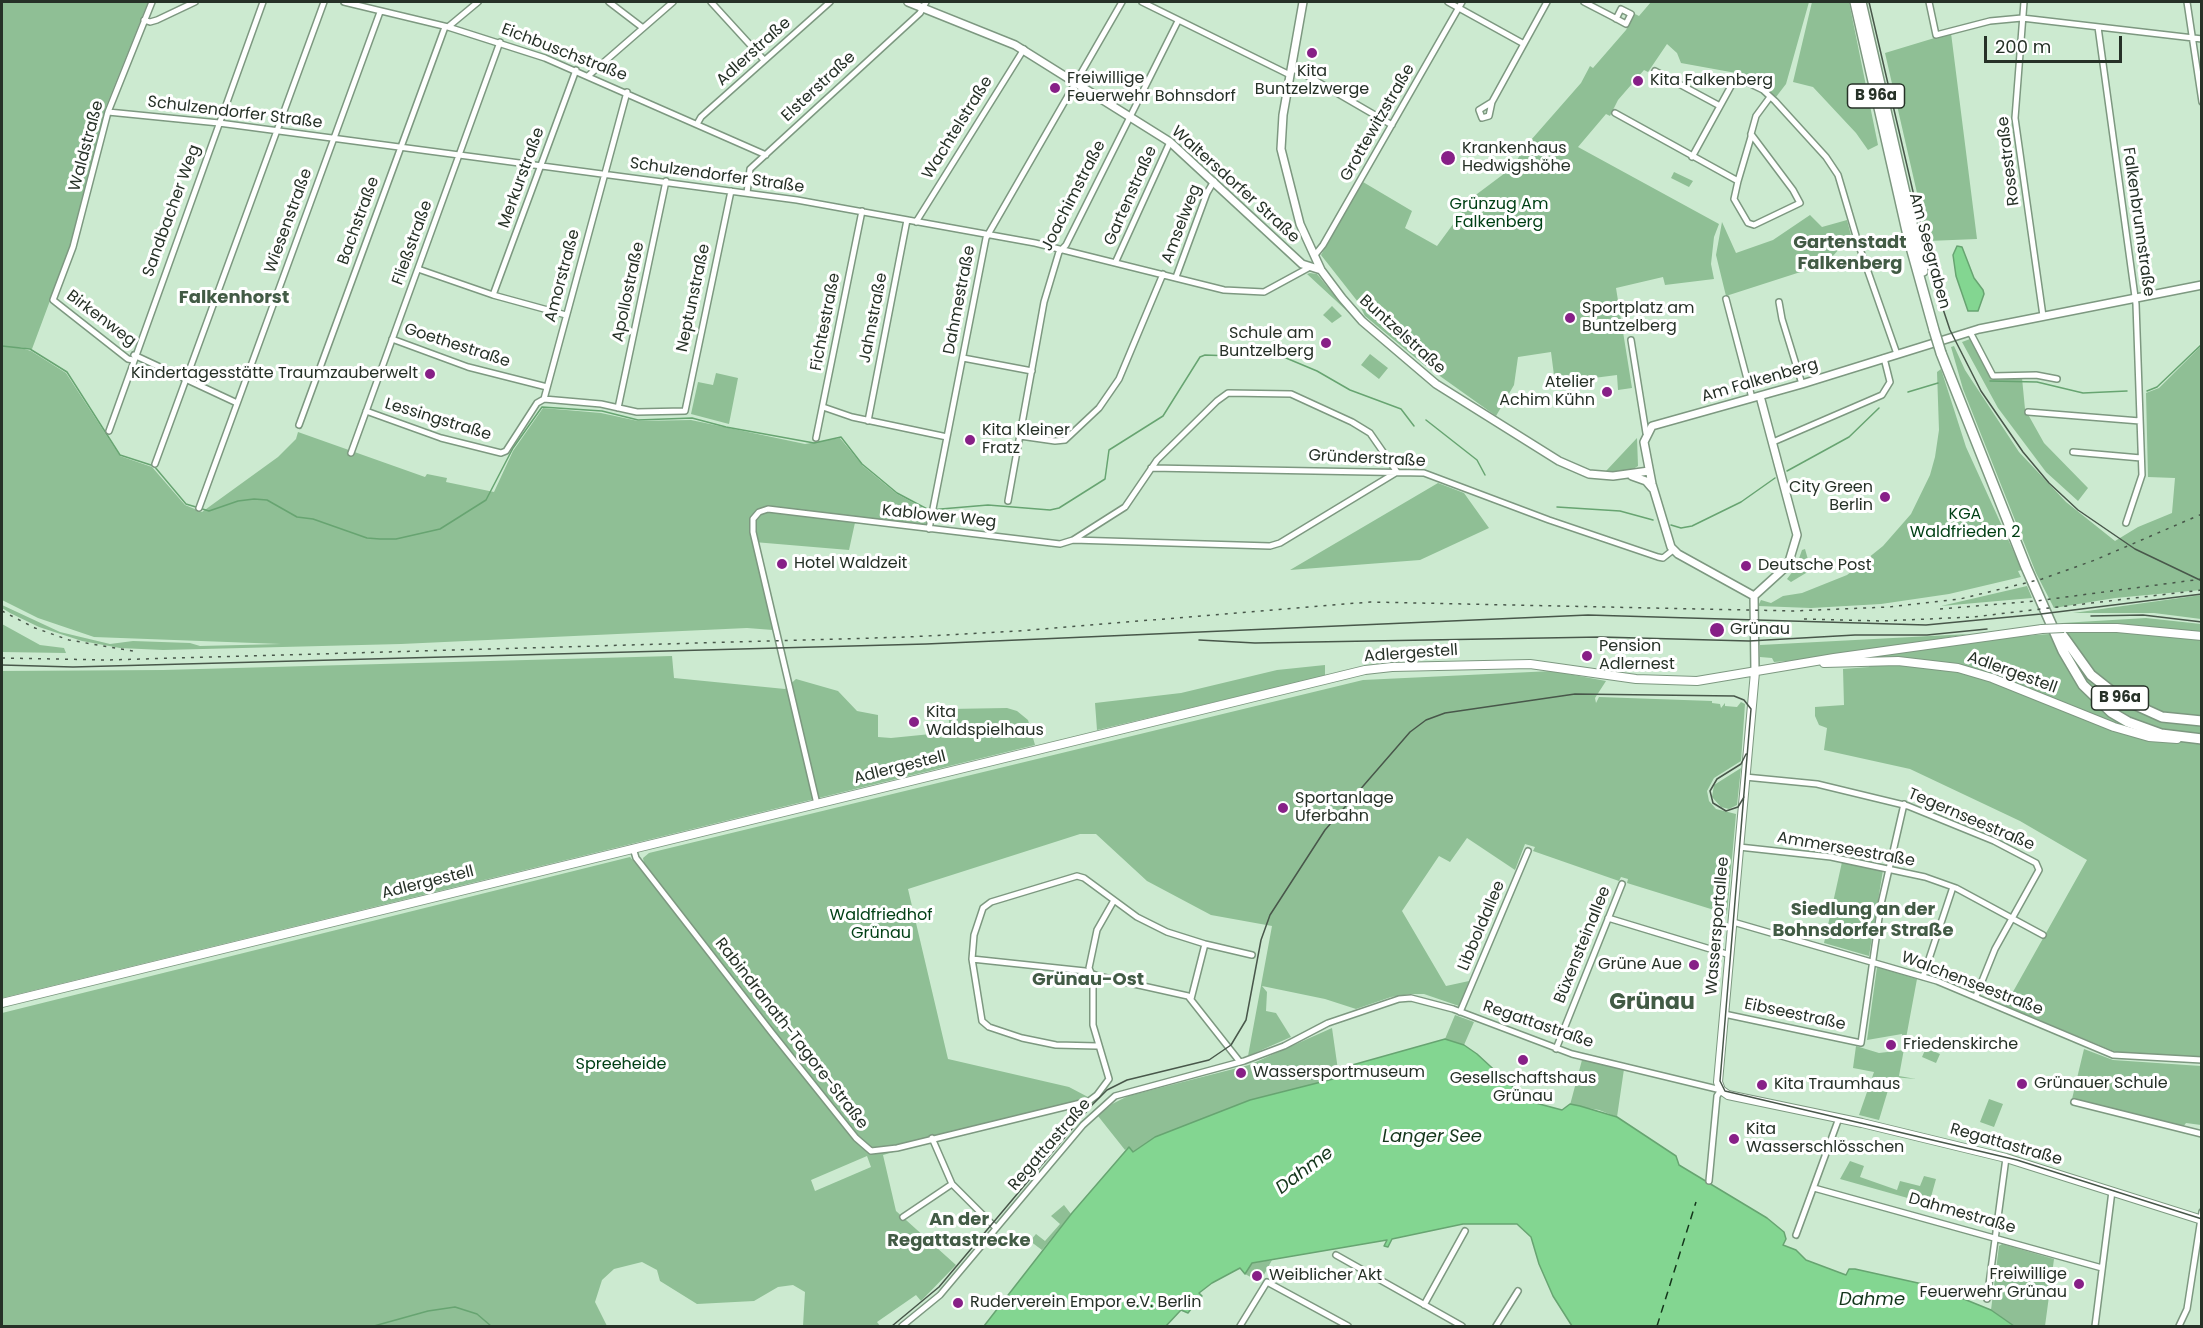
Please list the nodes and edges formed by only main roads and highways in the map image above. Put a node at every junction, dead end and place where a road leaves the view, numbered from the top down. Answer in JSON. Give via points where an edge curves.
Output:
{"nodes":[{"id":1,"x":1855,"y":2,"type":"edge"},
{"id":2,"x":1861,"y":2,"type":"edge"},
{"id":3,"x":1937,"y":329,"type":"junction"},
{"id":4,"x":2001,"y":499,"type":"junction"},
{"id":5,"x":2202,"y":636,"type":"edge"},
{"id":6,"x":1816,"y":663,"type":"junction"},
{"id":7,"x":1755,"y":672,"type":"junction"},
{"id":8,"x":2202,"y":721,"type":"edge"},
{"id":9,"x":2198,"y":739,"type":"edge"},
{"id":10,"x":2,"y":1003,"type":"edge"},
{"id":11,"x":1721,"y":1090,"type":"joint"},
{"id":12,"x":2201,"y":1217,"type":"edge"}],
"edges":[{"from":1,"to":3,"type":"main road","name":"Am Seegraben","number":"B 96a","via":[[1908,240]]},
{"from":2,"to":3,"type":"main road","name":"Am Seegraben","number":"B 96a"},
{"from":3,"to":4,"type":"main road","name":"Am Seegraben","number":"B 96a"},
{"from":4,"to":8,"type":"main road","number":"B 96a","via":[[2062,636],[2091,675],[2110,692],[2141,710],[2172,719]]},
{"from":4,"to":9,"type":"main road","name":"Adlergestell","number":"B 96a","via":[[2063,651],[2083,685],[2111,712],[2128,722],[2161,734]]},
{"from":5,"to":6,"type":"main road","name":"Adlergestell","bridge":true,"via":[[2117,628],[2042,629]]},
{"from":6,"to":7,"type":"main road","name":"Adlergestell"},
{"from":6,"to":9,"type":"main road","name":"Adlergestell","via":[[1898,661],[1958,668],[2114,728],[2168,740]]},
{"from":7,"to":10,"type":"main road","name":"Adlergestell","via":[[1720,679],[1672,681],[1530,664],[1372,669]]},
{"from":7,"to":11,"type":"main road","name":"Wassersportallee","via":[[1718,1082]]},
{"from":11,"to":12,"type":"main road","name":"Regattastraße","via":[[1728,1095],[2006,1158]]}]}
